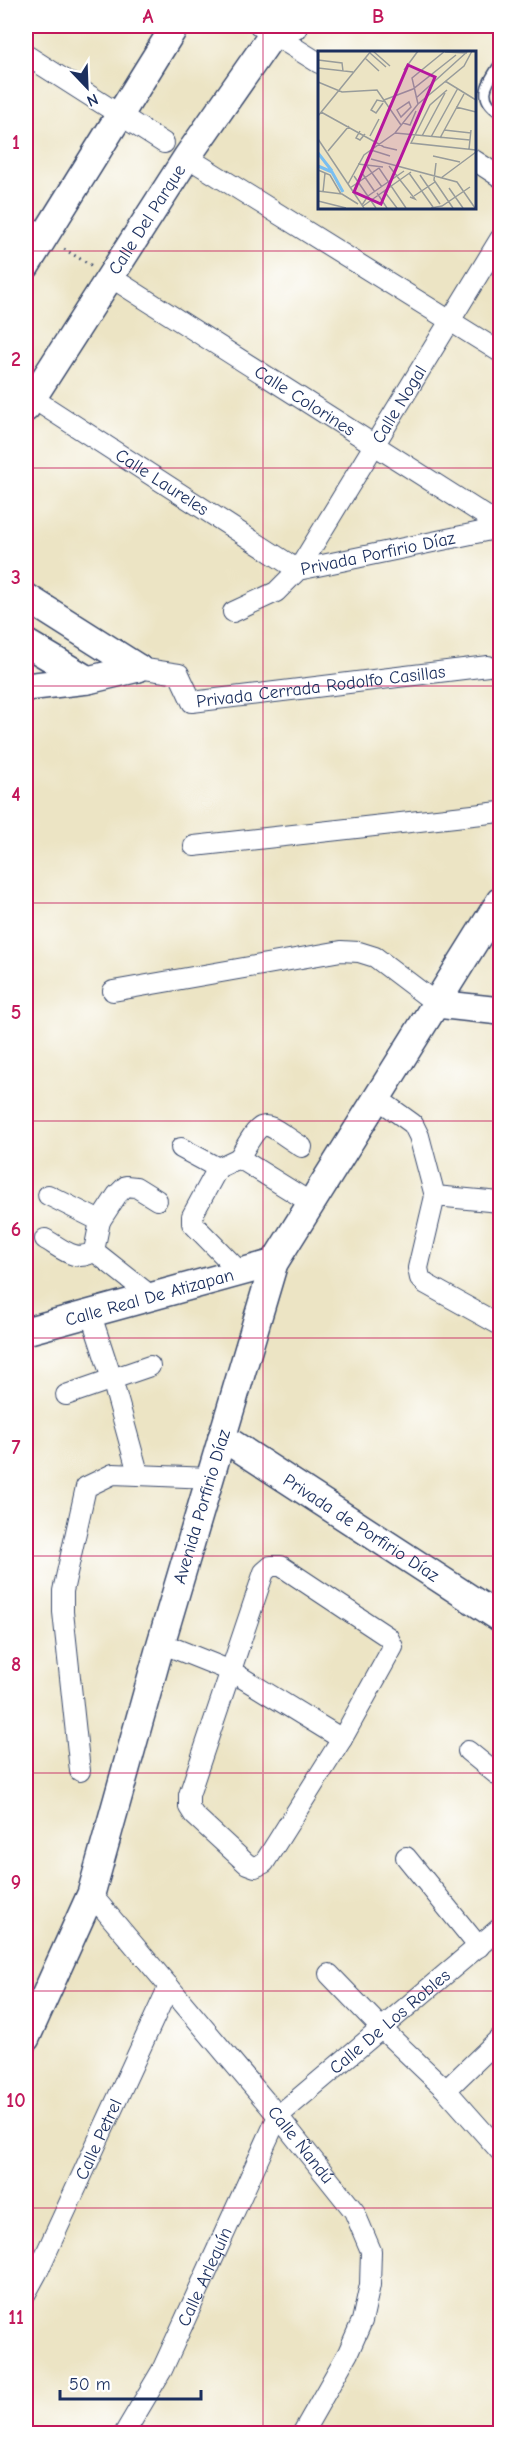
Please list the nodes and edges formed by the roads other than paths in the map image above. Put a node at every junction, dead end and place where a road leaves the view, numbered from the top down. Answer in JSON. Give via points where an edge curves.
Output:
{"nodes":[{"id":1,"x":175,"y":26,"type":"edge"},
{"id":2,"x":276,"y":28,"type":"edge"},
{"id":3,"x":26,"y":55,"type":"edge"},
{"id":4,"x":318,"y":62,"type":"edge"},
{"id":5,"x":501,"y":63,"type":"edge"},
{"id":6,"x":501,"y":113,"type":"edge"},
{"id":7,"x":118,"y":115,"type":"junction"},
{"id":8,"x":164,"y":143,"type":"dead end"},
{"id":9,"x":187,"y":157,"type":"junction"},
{"id":10,"x":475,"y":161,"type":"edge"},
{"id":11,"x":501,"y":177,"type":"edge"},
{"id":12,"x":35,"y":230,"type":"edge"},
{"id":13,"x":501,"y":239,"type":"edge"},
{"id":14,"x":26,"y":266,"type":"edge"},
{"id":15,"x":109,"y":276,"type":"junction"},
{"id":16,"x":451,"y":320,"type":"junction"},
{"id":17,"x":501,"y":352,"type":"edge"},
{"id":18,"x":28,"y":400,"type":"edge"},
{"id":19,"x":373,"y":444,"type":"junction"},
{"id":20,"x":501,"y":526,"type":"edge"},
{"id":21,"x":298,"y":570,"type":"junction"},
{"id":22,"x":26,"y":597,"type":"edge"},
{"id":23,"x":233,"y":612,"type":"dead end"},
{"id":24,"x":26,"y":643,"type":"edge"},
{"id":25,"x":488,"y":666,"type":"dead end"},
{"id":26,"x":138,"y":668,"type":"junction"},
{"id":27,"x":88,"y":680,"type":"junction"},
{"id":28,"x":26,"y":687,"type":"edge"},
{"id":29,"x":501,"y":812,"type":"edge"},
{"id":30,"x":194,"y":846,"type":"dead end"},
{"id":31,"x":501,"y":901,"type":"edge"},
{"id":32,"x":114,"y":991,"type":"dead end"},
{"id":33,"x":437,"y":1004,"type":"junction"},
{"id":34,"x":501,"y":1011,"type":"edge"},
{"id":35,"x":377,"y":1098,"type":"junction"},
{"id":36,"x":302,"y":1147,"type":"dead end"},
{"id":37,"x":181,"y":1148,"type":"dead end"},
{"id":38,"x":239,"y":1158,"type":"junction"},
{"id":39,"x":218,"y":1168,"type":"junction"},
{"id":40,"x":48,"y":1195,"type":"dead end"},
{"id":41,"x":435,"y":1196,"type":"junction"},
{"id":42,"x":157,"y":1200,"type":"dead end"},
{"id":43,"x":501,"y":1202,"type":"edge"},
{"id":44,"x":311,"y":1203,"type":"junction"},
{"id":45,"x":100,"y":1221,"type":"junction"},
{"id":46,"x":45,"y":1239,"type":"dead end"},
{"id":47,"x":94,"y":1251,"type":"junction"},
{"id":48,"x":274,"y":1263,"type":"junction"},
{"id":49,"x":240,"y":1272,"type":"junction"},
{"id":50,"x":150,"y":1296,"type":"junction"},
{"id":51,"x":90,"y":1312,"type":"junction"},
{"id":52,"x":501,"y":1325,"type":"edge"},
{"id":53,"x":26,"y":1331,"type":"edge"},
{"id":54,"x":150,"y":1366,"type":"dead end"},
{"id":55,"x":112,"y":1379,"type":"junction"},
{"id":56,"x":66,"y":1395,"type":"dead end"},
{"id":57,"x":222,"y":1437,"type":"junction"},
{"id":58,"x":138,"y":1473,"type":"junction"},
{"id":59,"x":210,"y":1478,"type":"junction"},
{"id":60,"x":501,"y":1618,"type":"edge"},
{"id":61,"x":161,"y":1643,"type":"junction"},
{"id":62,"x":231,"y":1671,"type":"junction"},
{"id":63,"x":342,"y":1738,"type":"junction"},
{"id":64,"x":468,"y":1751,"type":"dead end"},
{"id":65,"x":80,"y":1771,"type":"dead end"},
{"id":66,"x":501,"y":1777,"type":"edge"},
{"id":67,"x":406,"y":1857,"type":"dead end"},
{"id":68,"x":91,"y":1894,"type":"junction"},
{"id":69,"x":501,"y":1928,"type":"edge"},
{"id":70,"x":479,"y":1947,"type":"junction"},
{"id":71,"x":329,"y":1974,"type":"dead end"},
{"id":72,"x":169,"y":1986,"type":"junction"},
{"id":73,"x":382,"y":2029,"type":"junction"},
{"id":74,"x":26,"y":2038,"type":"edge"},
{"id":75,"x":501,"y":2038,"type":"edge"},
{"id":76,"x":446,"y":2090,"type":"junction"},
{"id":77,"x":278,"y":2116,"type":"junction"},
{"id":78,"x":501,"y":2151,"type":"edge"},
{"id":79,"x":26,"y":2293,"type":"edge"},
{"id":80,"x":124,"y":2433,"type":"edge"},
{"id":81,"x":303,"y":2433,"type":"edge"}],
"edges":[{"from":1,"to":7,"type":"street"},
{"from":2,"to":4,"type":"street"},
{"from":2,"to":9,"type":"street","name":"Calle Del Parque"},
{"from":3,"to":7,"type":"street"},
{"from":5,"to":6,"type":"lane","via":[[485,92],[487,101]]},
{"from":7,"to":8,"type":"street"},
{"from":7,"to":12,"type":"street"},
{"from":9,"to":15,"type":"street","name":"Calle Del Parque"},
{"from":9,"to":16,"type":"street"},
{"from":10,"to":11,"type":"street"},
{"from":12,"to":14,"type":"street"},
{"from":13,"to":16,"type":"street","name":"Calle Nogal"},
{"from":15,"to":18,"type":"street","name":"Calle Del Parque"},
{"from":15,"to":19,"type":"street","name":"Calle Colorines"},
{"from":16,"to":17,"type":"street"},
{"from":16,"to":19,"type":"street","name":"Calle Nogal"},
{"from":18,"to":21,"type":"street","name":"Calle Laureles"},
{"from":19,"to":20,"type":"street","name":"Calle Colorines"},
{"from":19,"to":21,"type":"street","name":"Calle Nogal"},
{"from":20,"to":21,"type":"street","name":"Privada Porfirio Díaz"},
{"from":21,"to":23,"type":"street","name":"Privada Porfirio Díaz","via":[[276,592]]},
{"from":22,"to":26,"type":"street"},
{"from":24,"to":27,"type":"street"},
{"from":25,"to":26,"type":"street","name":"Privada Cerrada Rodolfo Casillas","via":[[192,702],[179,674]]},
{"from":26,"to":27,"type":"street"},
{"from":27,"to":28,"type":"street"},
{"from":29,"to":30,"type":"street"},
{"from":31,"to":33,"type":"street","name":"Avenida Porfirio Díaz"},
{"from":32,"to":33,"type":"street","via":[[341,951],[375,957]]},
{"from":33,"to":34,"type":"street"},
{"from":33,"to":35,"type":"street","name":"Avenida Porfirio Díaz"},
{"from":35,"to":41,"type":"street","via":[[412,1124],[419,1136]]},
{"from":35,"to":44,"type":"street","name":"Avenida Porfirio Díaz"},
{"from":36,"to":38,"type":"street","via":[[267,1125],[260,1125]]},
{"from":37,"to":39,"type":"street"},
{"from":38,"to":39,"type":"street"},
{"from":38,"to":44,"type":"street"},
{"from":39,"to":49,"type":"street","via":[[192,1223]]},
{"from":40,"to":45,"type":"street"},
{"from":41,"to":43,"type":"street"},
{"from":41,"to":52,"type":"street","via":[[418,1268],[420,1278]]},
{"from":42,"to":45,"type":"street","via":[[136,1187],[126,1186]]},
{"from":44,"to":48,"type":"street","name":"Avenida Porfirio Díaz"},
{"from":45,"to":47,"type":"street"},
{"from":46,"to":47,"type":"street","via":[[78,1258]]},
{"from":47,"to":50,"type":"street"},
{"from":48,"to":49,"type":"street","name":"Calle Real De Atizapan"},
{"from":48,"to":57,"type":"street","name":"Avenida Porfirio Díaz"},
{"from":49,"to":50,"type":"street","name":"Calle Real De Atizapan"},
{"from":50,"to":51,"type":"street","name":"Calle Real De Atizapan"},
{"from":51,"to":53,"type":"street","name":"Calle Real De Atizapan"},
{"from":51,"to":55,"type":"street"},
{"from":54,"to":55,"type":"street"},
{"from":55,"to":56,"type":"street"},
{"from":55,"to":58,"type":"street"},
{"from":57,"to":59,"type":"street","name":"Avenida Porfirio Díaz"},
{"from":57,"to":60,"type":"street","name":"Privada de Porfirio Díaz"},
{"from":58,"to":59,"type":"street"},
{"from":58,"to":65,"type":"street","via":[[113,1474],[86,1487],[66,1580],[63,1612]]},
{"from":59,"to":61,"type":"street","name":"Avenida Porfirio Díaz"},
{"from":61,"to":62,"type":"street"},
{"from":61,"to":68,"type":"street","name":"Avenida Porfirio Díaz"},
{"from":62,"to":63,"type":"street"},
{"from":62,"to":63,"type":"street","via":[[264,1572],[271,1566],[281,1566],[388,1637],[393,1647]]},
{"from":62,"to":63,"type":"street","via":[[189,1795],[189,1807],[247,1864],[255,1867],[264,1863]]},
{"from":64,"to":66,"type":"street"},
{"from":67,"to":70,"type":"street"},
{"from":68,"to":72,"type":"street","name":"Calle Ñandú"},
{"from":68,"to":74,"type":"street","name":"Avenida Porfirio Díaz"},
{"from":69,"to":70,"type":"street","name":"Calle De Los Robles"},
{"from":70,"to":73,"type":"street","name":"Calle De Los Robles"},
{"from":71,"to":73,"type":"street"},
{"from":72,"to":77,"type":"street","name":"Calle Ñandú"},
{"from":72,"to":79,"type":"street","name":"Calle Petrel"},
{"from":73,"to":76,"type":"street"},
{"from":73,"to":77,"type":"street","name":"Calle De Los Robles"},
{"from":75,"to":76,"type":"street"},
{"from":76,"to":78,"type":"street"},
{"from":77,"to":80,"type":"street","name":"Calle Arlequín","via":[[162,2370]]},
{"from":77,"to":81,"type":"street","name":"Calle Ñandú","via":[[354,2211],[371,2251],[370,2285],[362,2321]]}]}
